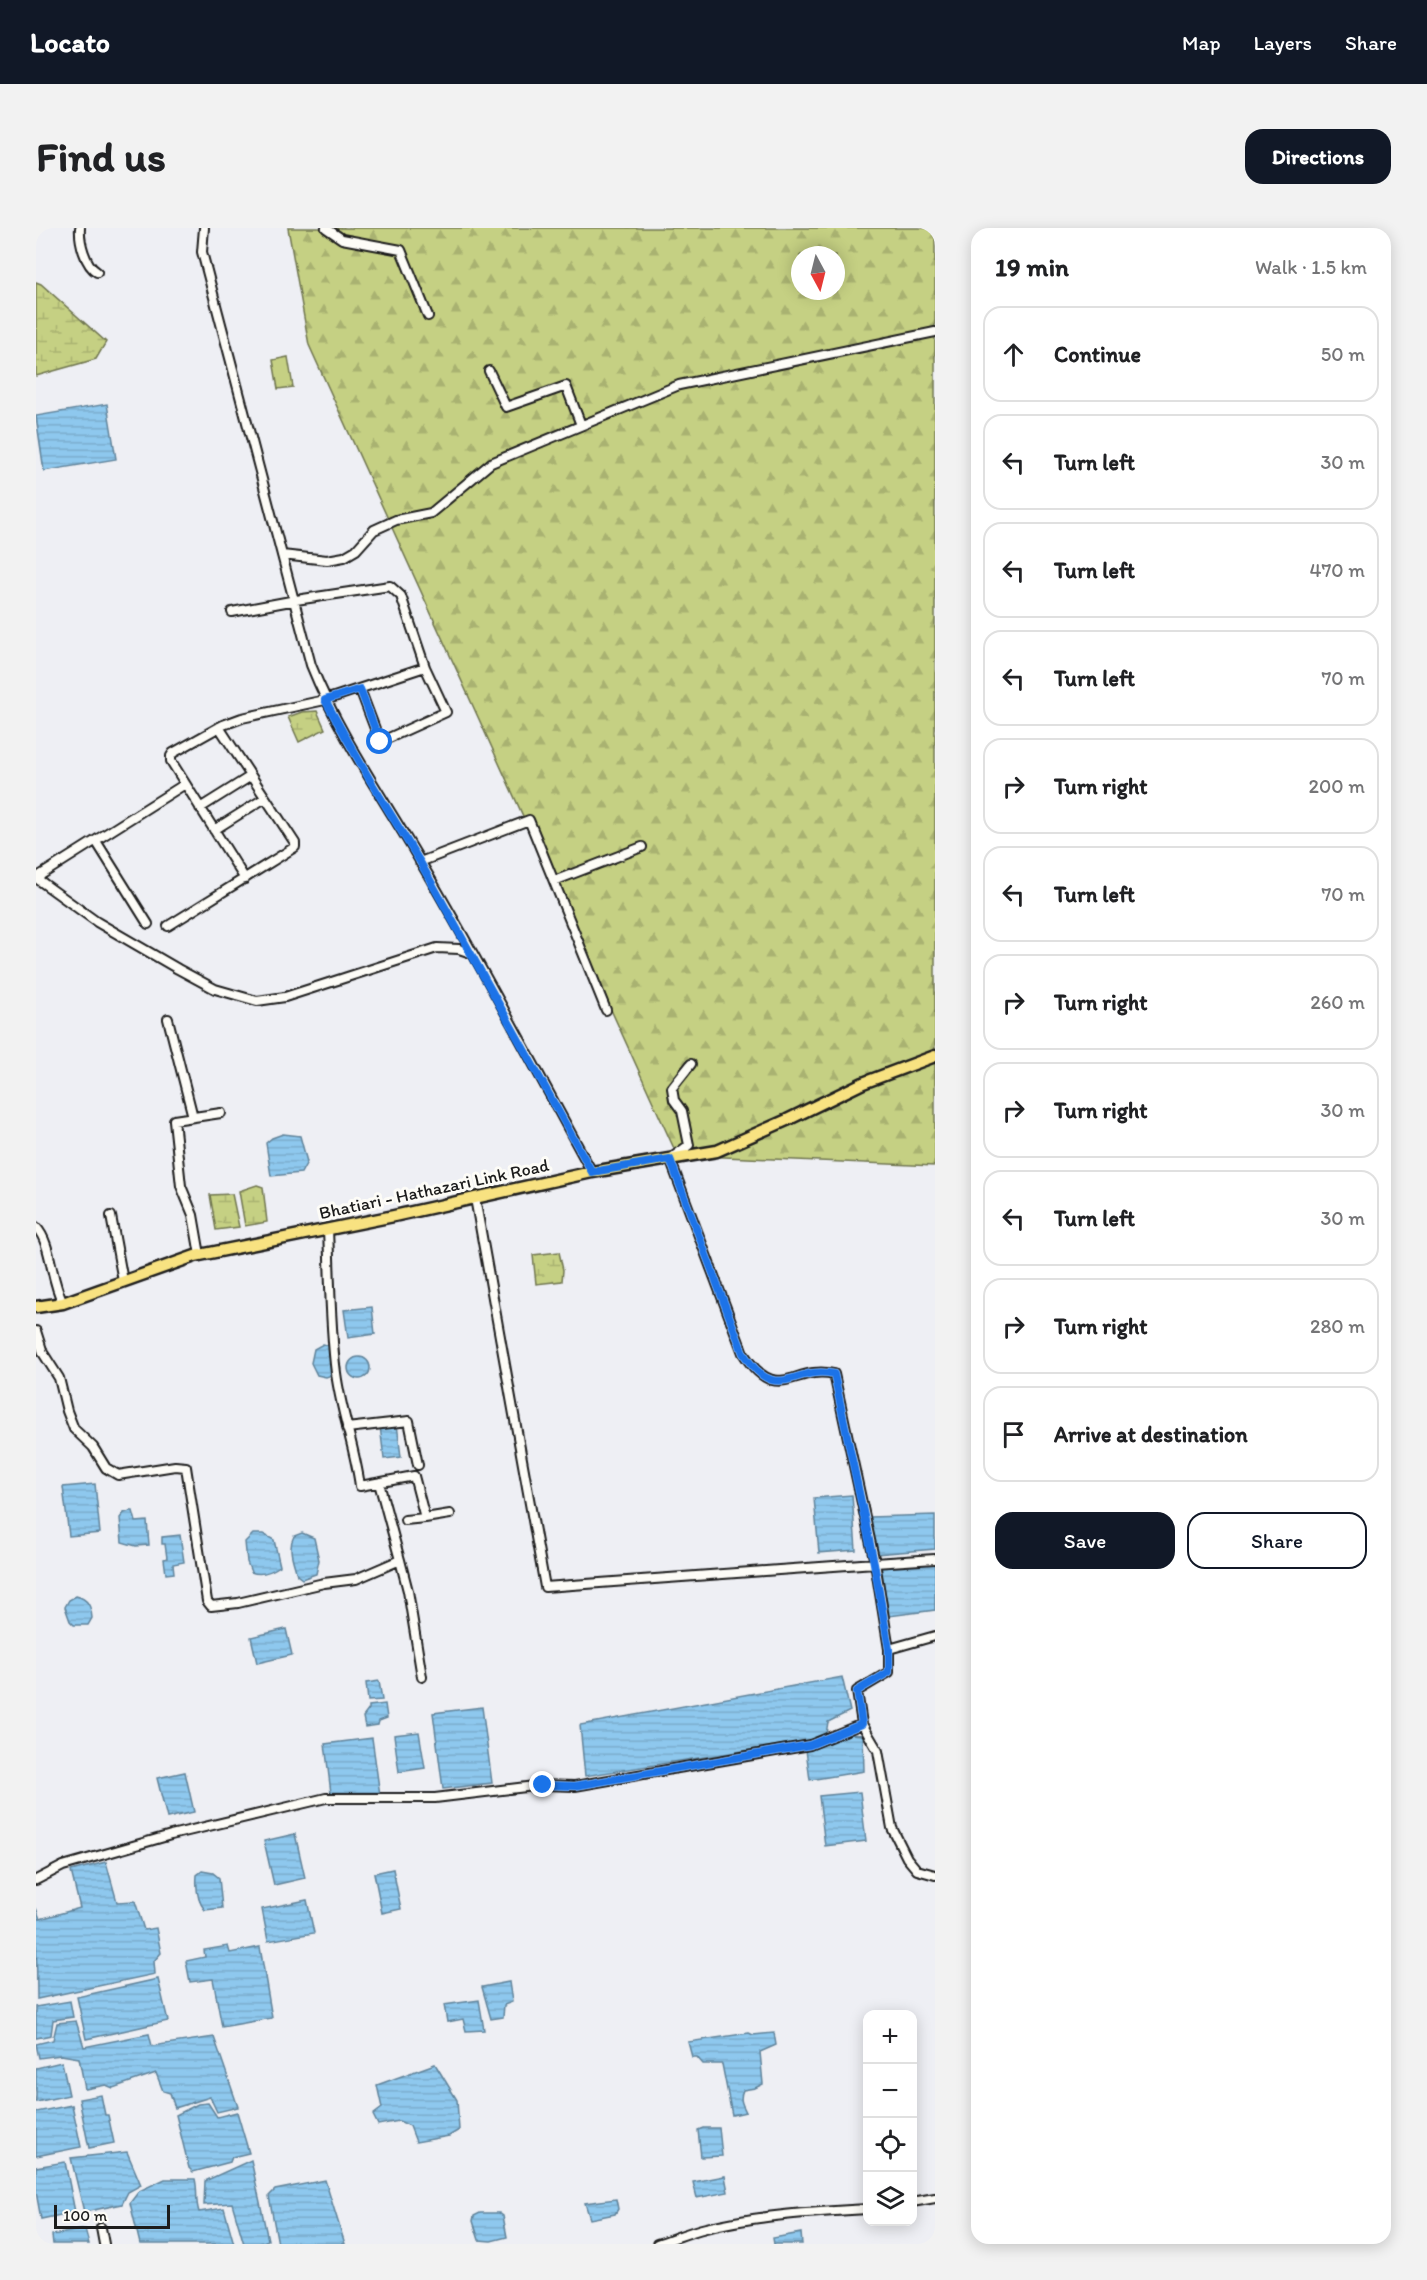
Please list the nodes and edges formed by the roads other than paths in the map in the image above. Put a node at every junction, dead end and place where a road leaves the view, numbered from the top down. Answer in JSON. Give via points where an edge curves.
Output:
{"nodes":[{"id":1,"x":80,"y":228,"type":"edge"},
{"id":2,"x":204,"y":228,"type":"edge"},
{"id":3,"x":326,"y":228,"type":"edge"},
{"id":4,"x":97,"y":272,"type":"dead end"},
{"id":5,"x":428,"y":316,"type":"dead end"},
{"id":6,"x":935,"y":332,"type":"edge"},
{"id":7,"x":489,"y":371,"type":"dead end"},
{"id":8,"x":581,"y":425,"type":"junction"},
{"id":9,"x":282,"y":555,"type":"junction"},
{"id":10,"x":296,"y":600,"type":"junction"},
{"id":11,"x":232,"y":612,"type":"dead end"},
{"id":12,"x":425,"y":667,"type":"junction"},
{"id":13,"x":360,"y":689,"type":"junction"},
{"id":14,"x":325,"y":700,"type":"junction"},
{"id":15,"x":219,"y":727,"type":"junction"},
{"id":16,"x":251,"y":776,"type":"junction"},
{"id":17,"x":185,"y":784,"type":"junction"},
{"id":18,"x":265,"y":798,"type":"junction"},
{"id":19,"x":200,"y":808,"type":"junction"},
{"id":20,"x":214,"y":830,"type":"junction"},
{"id":21,"x":96,"y":840,"type":"junction"},
{"id":22,"x":642,"y":847,"type":"dead end"},
{"id":23,"x":420,"y":862,"type":"junction"},
{"id":24,"x":36,"y":878,"type":"edge"},
{"id":25,"x":245,"y":879,"type":"junction"},
{"id":26,"x":554,"y":880,"type":"junction"},
{"id":27,"x":148,"y":924,"type":"dead end"},
{"id":28,"x":168,"y":926,"type":"dead end"},
{"id":29,"x":471,"y":952,"type":"junction"},
{"id":30,"x":606,"y":1010,"type":"dead end"},
{"id":31,"x":168,"y":1019,"type":"dead end"},
{"id":32,"x":935,"y":1056,"type":"edge"},
{"id":33,"x":691,"y":1064,"type":"dead end"},
{"id":34,"x":221,"y":1113,"type":"dead end"},
{"id":35,"x":193,"y":1117,"type":"junction"},
{"id":36,"x":670,"y":1159,"type":"junction"},
{"id":37,"x":592,"y":1172,"type":"junction"},
{"id":38,"x":475,"y":1198,"type":"junction"},
{"id":39,"x":111,"y":1216,"type":"dead end"},
{"id":40,"x":36,"y":1227,"type":"edge"},
{"id":41,"x":328,"y":1229,"type":"junction"},
{"id":42,"x":200,"y":1255,"type":"junction"},
{"id":43,"x":123,"y":1281,"type":"junction"},
{"id":44,"x":63,"y":1302,"type":"junction"},
{"id":45,"x":36,"y":1307,"type":"edge"},
{"id":46,"x":36,"y":1331,"type":"edge"},
{"id":47,"x":347,"y":1428,"type":"junction"},
{"id":48,"x":418,"y":1465,"type":"dead end"},
{"id":49,"x":379,"y":1483,"type":"junction"},
{"id":50,"x":450,"y":1514,"type":"dead end"},
{"id":51,"x":425,"y":1518,"type":"junction"},
{"id":52,"x":405,"y":1520,"type":"dead end"},
{"id":53,"x":935,"y":1559,"type":"edge"},
{"id":54,"x":400,"y":1560,"type":"junction"},
{"id":55,"x":874,"y":1563,"type":"junction"},
{"id":56,"x":935,"y":1636,"type":"edge"},
{"id":57,"x":889,"y":1649,"type":"junction"},
{"id":58,"x":422,"y":1677,"type":"dead end"},
{"id":59,"x":862,"y":1724,"type":"junction"},
{"id":60,"x":935,"y":1875,"type":"edge"},
{"id":61,"x":36,"y":1880,"type":"edge"},
{"id":62,"x":935,"y":2198,"type":"edge"},
{"id":63,"x":917,"y":2201,"type":"edge"},
{"id":64,"x":863,"y":2209,"type":"edge"},
{"id":65,"x":101,"y":2228,"type":"dead end"},
{"id":66,"x":104,"y":2244,"type":"edge"},
{"id":67,"x":657,"y":2244,"type":"edge"}],
"edges":[{"from":1,"to":4,"type":"street","via":[[86,261]]},
{"from":2,"to":9,"type":"street","via":[[202,252]]},
{"from":3,"to":5,"type":"street","via":[[342,239],[401,250]]},
{"from":6,"to":8,"type":"street","via":[[679,385]]},
{"from":7,"to":8,"type":"street","via":[[507,408],[566,386]]},
{"from":8,"to":9,"type":"street","via":[[491,464],[431,513],[380,527],[344,557],[327,560]]},
{"from":9,"to":10,"type":"street"},
{"from":10,"to":11,"type":"street"},
{"from":10,"to":12,"type":"street","via":[[390,586],[401,596]]},
{"from":10,"to":14,"type":"street","via":[[311,665]]},
{"from":12,"to":13,"type":"street"},
{"from":12,"to":13,"type":"street","via":[[446,711],[380,742]]},
{"from":13,"to":14,"type":"street"},
{"from":14,"to":15,"type":"street","via":[[242,718]]},
{"from":14,"to":23,"type":"street"},
{"from":15,"to":16,"type":"street"},
{"from":15,"to":17,"type":"street","via":[[171,756]]},
{"from":16,"to":18,"type":"street"},
{"from":16,"to":19,"type":"street"},
{"from":17,"to":19,"type":"street"},
{"from":17,"to":21,"type":"street"},
{"from":18,"to":20,"type":"street"},
{"from":18,"to":25,"type":"street","via":[[295,847]]},
{"from":19,"to":20,"type":"street"},
{"from":20,"to":25,"type":"street"},
{"from":21,"to":24,"type":"street"},
{"from":21,"to":27,"type":"street"},
{"from":22,"to":26,"type":"street"},
{"from":23,"to":26,"type":"street","via":[[529,820]]},
{"from":23,"to":29,"type":"street"},
{"from":24,"to":29,"type":"street","via":[[178,969],[215,989],[256,1001],[285,997],[437,948]]},
{"from":25,"to":28,"type":"street"},
{"from":26,"to":30,"type":"street"},
{"from":29,"to":37,"type":"street"},
{"from":31,"to":35,"type":"street"},
{"from":32,"to":36,"type":"main road","name":"Bhatiari - Hathazari Link Road","via":[[863,1083],[724,1148]]},
{"from":33,"to":36,"type":"street","via":[[672,1088],[682,1111],[689,1145]]},
{"from":34,"to":35,"type":"street"},
{"from":35,"to":42,"type":"street","via":[[174,1120],[181,1186],[193,1215]]},
{"from":36,"to":37,"type":"main road","name":"Bhatiari - Hathazari Link Road"},
{"from":36,"to":55,"type":"street","via":[[743,1353],[755,1371],[770,1380],[834,1374]]},
{"from":37,"to":38,"type":"main road","name":"Bhatiari - Hathazari Link Road"},
{"from":38,"to":41,"type":"main road","name":"Bhatiari - Hathazari Link Road"},
{"from":38,"to":55,"type":"street","via":[[545,1587]]},
{"from":39,"to":43,"type":"street"},
{"from":40,"to":44,"type":"street","via":[[44,1236],[55,1288]]},
{"from":41,"to":42,"type":"main road","name":"Bhatiari - Hathazari Link Road"},
{"from":41,"to":47,"type":"street","via":[[336,1373]]},
{"from":42,"to":43,"type":"main road","name":"Bhatiari - Hathazari Link Road"},
{"from":43,"to":44,"type":"main road","name":"Bhatiari - Hathazari Link Road"},
{"from":44,"to":45,"type":"main road","name":"Bhatiari - Hathazari Link Road"},
{"from":46,"to":54,"type":"street","via":[[43,1353],[59,1378],[74,1429],[93,1447],[106,1468],[118,1475],[186,1467],[207,1601],[211,1606],[356,1579]]},
{"from":47,"to":48,"type":"street","via":[[409,1421]]},
{"from":47,"to":49,"type":"street","via":[[360,1486]]},
{"from":49,"to":51,"type":"street","via":[[414,1476]]},
{"from":49,"to":54,"type":"street"},
{"from":50,"to":51,"type":"street"},
{"from":51,"to":52,"type":"street"},
{"from":53,"to":55,"type":"street"},
{"from":54,"to":58,"type":"street"},
{"from":55,"to":57,"type":"street"},
{"from":56,"to":57,"type":"street"},
{"from":57,"to":59,"type":"street","via":[[889,1672],[857,1691]]},
{"from":59,"to":60,"type":"street","via":[[878,1751],[892,1828],[917,1870]]},
{"from":59,"to":61,"type":"street","via":[[810,1745],[575,1786],[543,1785],[435,1798],[326,1798],[171,1835],[63,1866]]},
{"from":62,"to":63,"type":"street"},
{"from":64,"to":67,"type":"street","via":[[754,2218],[705,2228]]},
{"from":65,"to":66,"type":"street"}]}
